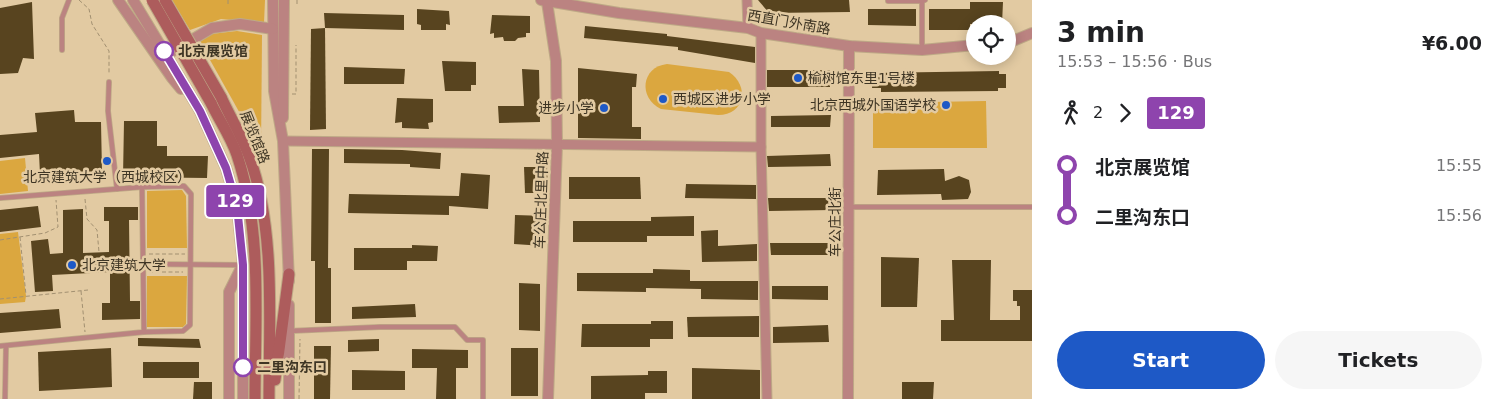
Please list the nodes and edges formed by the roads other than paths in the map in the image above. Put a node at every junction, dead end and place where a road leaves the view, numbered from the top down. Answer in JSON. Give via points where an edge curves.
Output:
{"nodes":[{"id":1,"x":69,"y":0,"type":"edge"},
{"id":2,"x":118,"y":0,"type":"edge"},
{"id":3,"x":133,"y":0,"type":"edge"},
{"id":4,"x":152,"y":0,"type":"edge"},
{"id":5,"x":166,"y":0,"type":"edge"},
{"id":6,"x":273,"y":0,"type":"edge"},
{"id":7,"x":284,"y":0,"type":"edge"},
{"id":8,"x":747,"y":0,"type":"edge"},
{"id":9,"x":544,"y":1,"type":"edge"},
{"id":10,"x":888,"y":1,"type":"edge"},
{"id":11,"x":924,"y":1,"type":"edge"},
{"id":12,"x":748,"y":28,"type":"junction"},
{"id":13,"x":273,"y":29,"type":"junction"},
{"id":14,"x":1032,"y":33,"type":"edge"},
{"id":15,"x":761,"y":34,"type":"junction"},
{"id":16,"x":1016,"y":39,"type":"edge"},
{"id":17,"x":849,"y":46,"type":"junction"},
{"id":18,"x":966,"y":46,"type":"edge"},
{"id":19,"x":62,"y":50,"type":"dead end"},
{"id":20,"x":922,"y":50,"type":"junction"},
{"id":21,"x":166,"y":55,"type":"junction"},
{"id":22,"x":109,"y":82,"type":"road end"},
{"id":23,"x":216,"y":100,"type":"junction"},
{"id":24,"x":200,"y":111,"type":"junction"},
{"id":25,"x":283,"y":141,"type":"junction"},
{"id":26,"x":557,"y":145,"type":"junction"},
{"id":27,"x":761,"y":147,"type":"junction"},
{"id":28,"x":142,"y":187,"type":"junction"},
{"id":29,"x":117,"y":188,"type":"junction"},
{"id":30,"x":0,"y":198,"type":"edge"},
{"id":31,"x":848,"y":207,"type":"junction"},
{"id":32,"x":1032,"y":207,"type":"edge"},
{"id":33,"x":143,"y":264,"type":"junction"},
{"id":34,"x":190,"y":264,"type":"junction"},
{"id":35,"x":243,"y":265,"type":"junction"},
{"id":36,"x":288,"y":274,"type":"junction"},
{"id":37,"x":289,"y":331,"type":"junction"},
{"id":38,"x":144,"y":332,"type":"junction"},
{"id":39,"x":0,"y":346,"type":"edge"},
{"id":40,"x":6,"y":346,"type":"junction"},
{"id":41,"x":3,"y":397,"type":"edge"},
{"id":42,"x":229,"y":399,"type":"edge"},
{"id":43,"x":243,"y":399,"type":"edge"},
{"id":44,"x":255,"y":399,"type":"edge"},
{"id":45,"x":271,"y":399,"type":"edge"},
{"id":46,"x":289,"y":399,"type":"edge"},
{"id":47,"x":482,"y":399,"type":"edge"},
{"id":48,"x":548,"y":399,"type":"edge"},
{"id":49,"x":767,"y":399,"type":"edge"},
{"id":50,"x":848,"y":399,"type":"edge"}],
"edges":[{"from":1,"to":19,"type":"lane","via":[[62,18]]},
{"from":2,"to":24,"type":"street","via":[[172,78]]},
{"from":3,"to":21,"type":"street"},
{"from":4,"to":23,"type":"main road","bridge":true},
{"from":5,"to":23,"type":"main road","bridge":true},
{"from":6,"to":13,"type":"street","name":"展览馆路"},
{"from":7,"to":25,"type":"street","name":"展览馆路"},
{"from":8,"to":12,"type":"street"},
{"from":9,"to":12,"type":"street","name":"西直门外南路"},
{"from":9,"to":26,"type":"street","name":"车公庄北里中路","via":[[556,61]]},
{"from":10,"to":11,"type":"lane"},
{"from":11,"to":20,"type":"lane"},
{"from":12,"to":15,"type":"street","name":"西直门外南路"},
{"from":13,"to":21,"type":"street","via":[[240,24],[212,28]]},
{"from":13,"to":25,"type":"street","name":"展览馆路","via":[[274,91]]},
{"from":14,"to":16,"type":"street"},
{"from":15,"to":17,"type":"street","name":"西直门外南路"},
{"from":15,"to":27,"type":"street"},
{"from":17,"to":20,"type":"street","name":"西直门外南路"},
{"from":17,"to":31,"type":"street","name":"车公庄北街"},
{"from":18,"to":20,"type":"street","name":"西直门外南路"},
{"from":21,"to":24,"type":"street"},
{"from":22,"to":29,"type":"lane","via":[[108,111]]},
{"from":23,"to":44,"type":"main road","name":"展览馆路","via":[[236,154],[250,209],[256,255]]},
{"from":23,"to":45,"type":"main road","name":"展览馆路","via":[[249,156],[263,208],[268,256]]},
{"from":24,"to":35,"type":"street","via":[[226,168],[237,206]]},
{"from":25,"to":26,"type":"street"},
{"from":25,"to":36,"type":"street","name":"展览馆路"},
{"from":26,"to":27,"type":"street"},
{"from":26,"to":48,"type":"street","name":"车公庄北里中路"},
{"from":27,"to":49,"type":"street"},
{"from":28,"to":29,"type":"lane"},
{"from":28,"to":33,"type":"lane"},
{"from":28,"to":34,"type":"lane","via":[[184,186],[191,194]]},
{"from":29,"to":30,"type":"lane"},
{"from":31,"to":32,"type":"lane"},
{"from":31,"to":50,"type":"street","name":"车公庄北街"},
{"from":33,"to":34,"type":"lane"},
{"from":33,"to":38,"type":"lane"},
{"from":34,"to":35,"type":"lane"},
{"from":34,"to":38,"type":"lane","via":[[190,325],[183,331]]},
{"from":35,"to":42,"type":"street","via":[[229,292]]},
{"from":35,"to":43,"type":"street"},
{"from":36,"to":37,"type":"street","name":"展览馆路"},
{"from":36,"to":45,"type":"main road"},
{"from":37,"to":46,"type":"street","name":"展览馆路"},
{"from":37,"to":47,"type":"lane","via":[[455,327],[467,340],[483,340]]},
{"from":38,"to":40,"type":"lane"},
{"from":39,"to":40,"type":"lane"},
{"from":40,"to":41,"type":"lane"}]}
